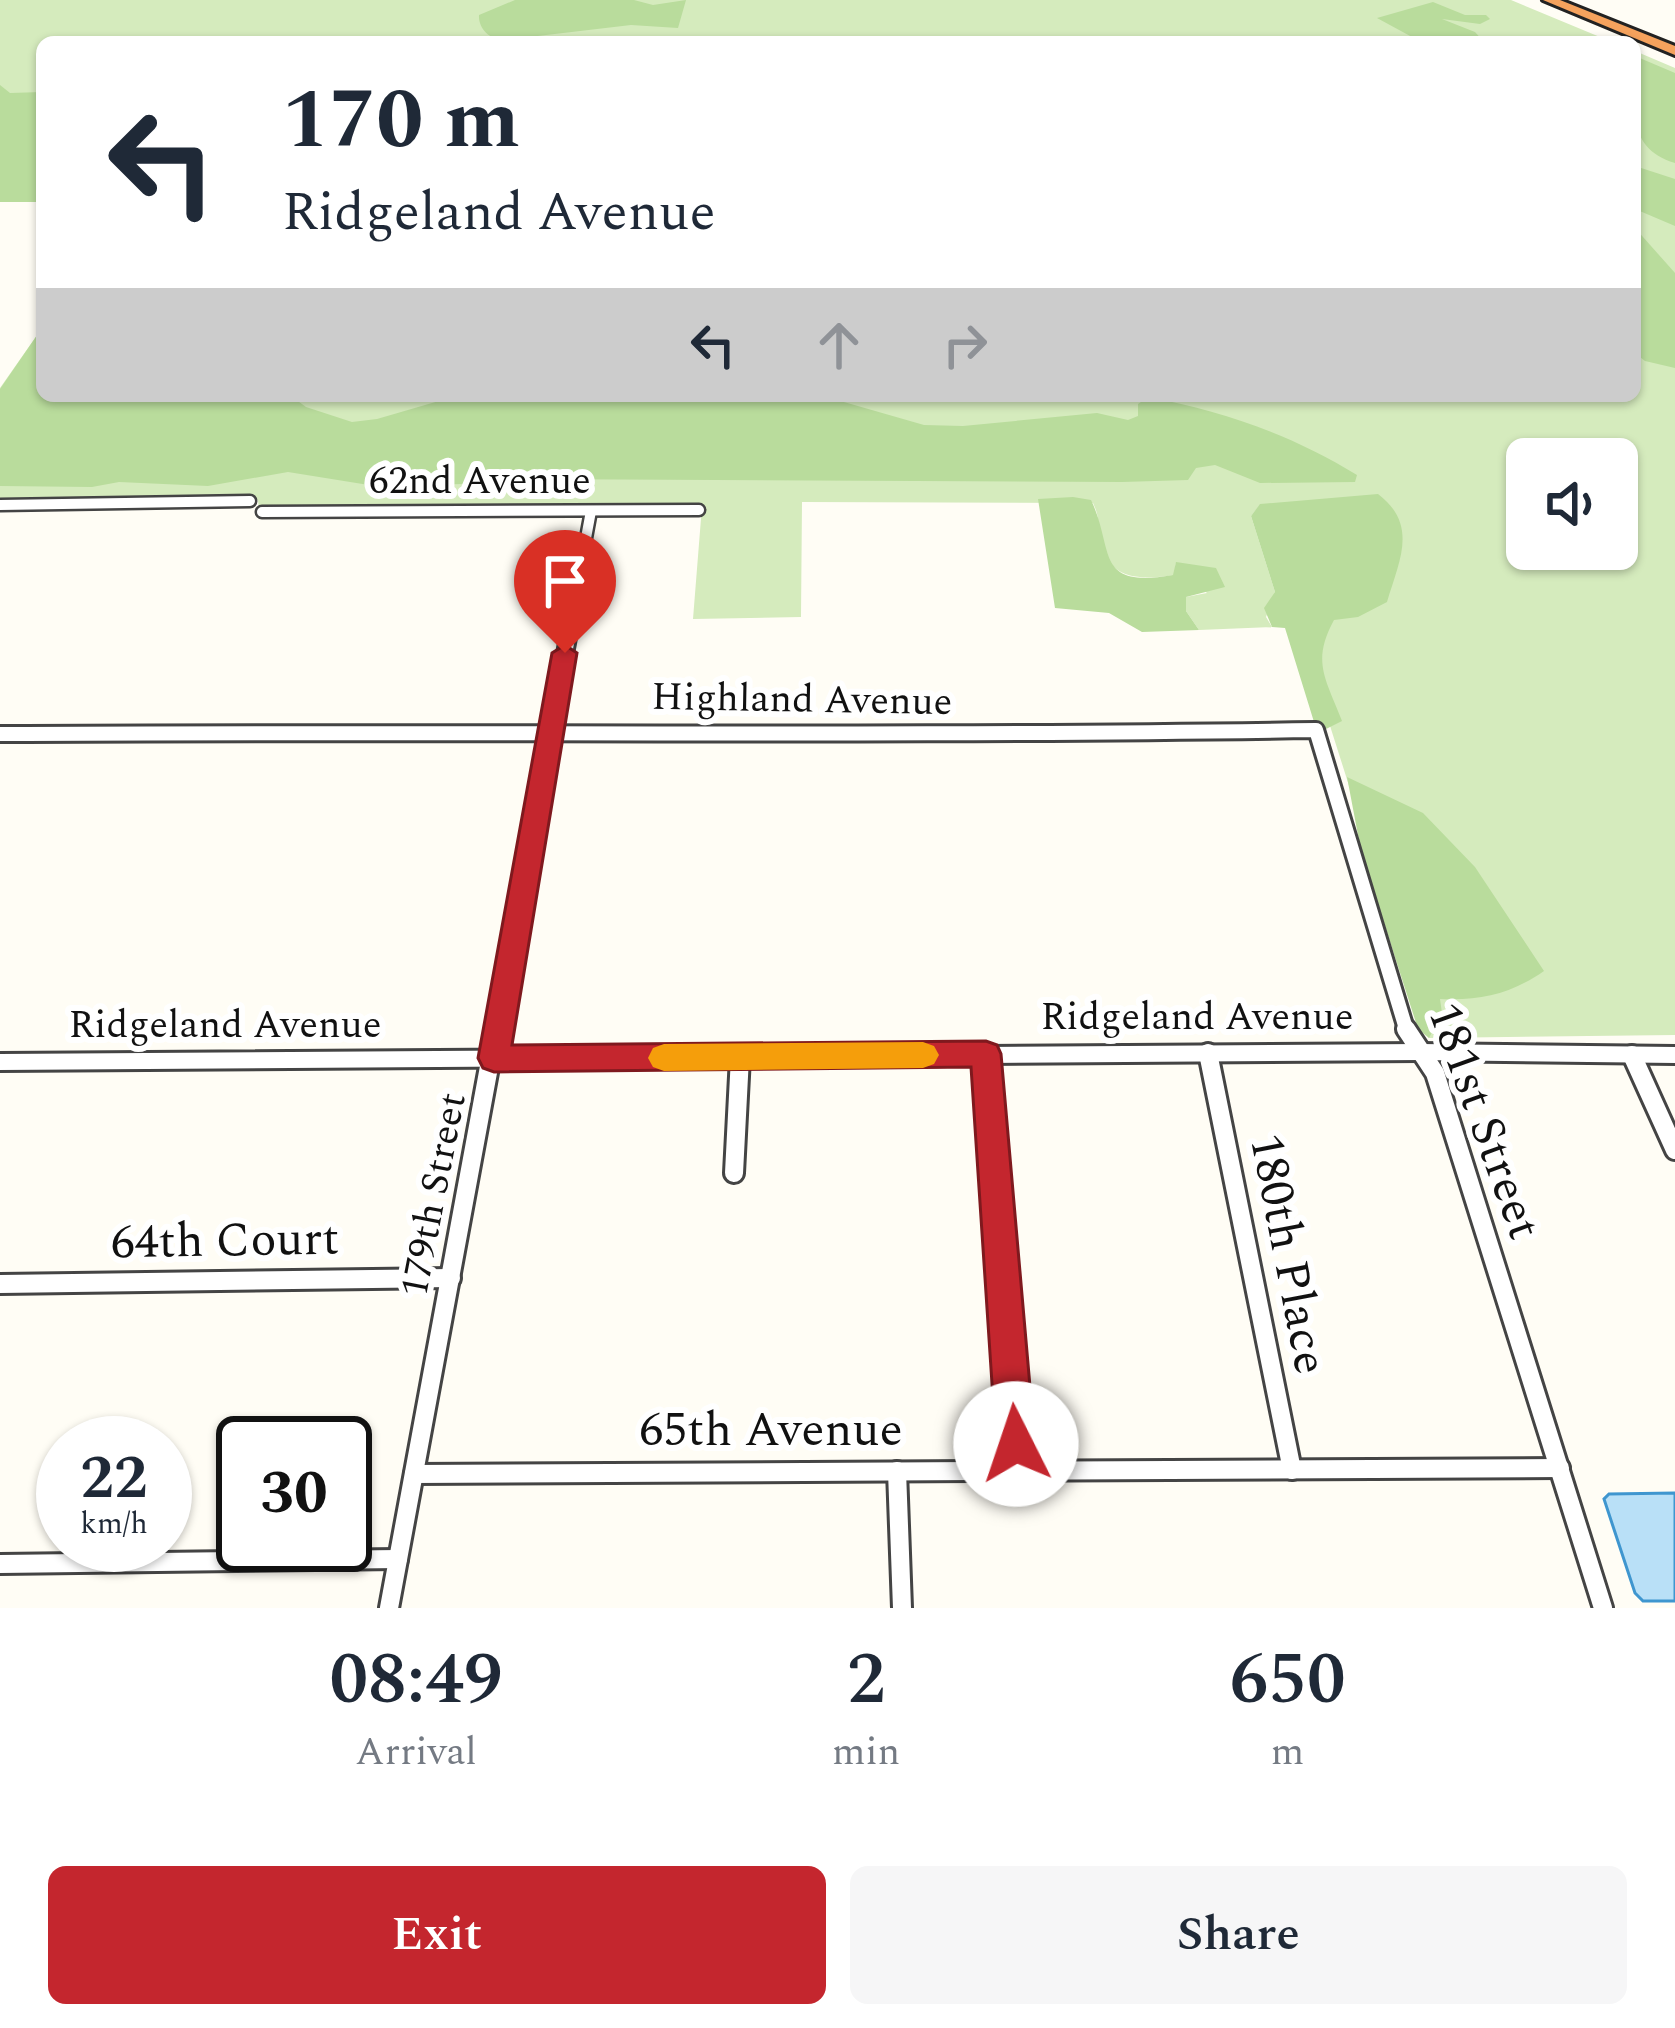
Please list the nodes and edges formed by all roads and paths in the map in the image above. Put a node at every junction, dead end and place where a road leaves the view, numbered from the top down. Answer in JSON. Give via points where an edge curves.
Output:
{"nodes":[{"id":1,"x":1544,"y":4,"type":"edge"},
{"id":2,"x":1611,"y":36,"type":"edge"},
{"id":3,"x":1633,"y":36,"type":"edge"},
{"id":4,"x":1641,"y":39,"type":"edge"},
{"id":5,"x":1641,"y":49,"type":"edge"},
{"id":6,"x":1675,"y":51,"type":"edge"},
{"id":7,"x":1675,"y":63,"type":"edge"},
{"id":8,"x":250,"y":501,"type":"dead end"},
{"id":9,"x":0,"y":505,"type":"edge"},
{"id":10,"x":699,"y":510,"type":"dead end"},
{"id":11,"x":591,"y":511,"type":"junction"},
{"id":12,"x":262,"y":512,"type":"dead end"},
{"id":13,"x":1316,"y":730,"type":"joint"},
{"id":14,"x":551,"y":731,"type":"junction"},
{"id":15,"x":0,"y":734,"type":"edge"},
{"id":16,"x":1420,"y":1052,"type":"junction"},
{"id":17,"x":1208,"y":1053,"type":"junction"},
{"id":18,"x":986,"y":1054,"type":"junction"},
{"id":19,"x":1632,"y":1055,"type":"junction"},
{"id":20,"x":1675,"y":1055,"type":"edge"},
{"id":21,"x":740,"y":1057,"type":"junction"},
{"id":22,"x":494,"y":1058,"type":"junction"},
{"id":23,"x":0,"y":1062,"type":"edge"},
{"id":24,"x":1675,"y":1150,"type":"edge"},
{"id":25,"x":734,"y":1173,"type":"dead end"},
{"id":26,"x":451,"y":1278,"type":"junction"},
{"id":27,"x":0,"y":1284,"type":"edge"},
{"id":28,"x":1560,"y":1468,"type":"junction"},
{"id":29,"x":1017,"y":1470,"type":"junction"},
{"id":30,"x":1292,"y":1470,"type":"junction"},
{"id":31,"x":897,"y":1472,"type":"junction"},
{"id":32,"x":415,"y":1474,"type":"junction"},
{"id":33,"x":398,"y":1559,"type":"junction"},
{"id":34,"x":0,"y":1564,"type":"edge"},
{"id":35,"x":389,"y":1608,"type":"edge"},
{"id":36,"x":902,"y":1608,"type":"edge"},
{"id":37,"x":1603,"y":1608,"type":"edge"}],
"edges":[{"from":1,"to":2,"type":"highway"},
{"from":1,"to":3,"type":"highway"},
{"from":4,"to":6,"type":"highway"},
{"from":5,"to":7,"type":"highway"},
{"from":8,"to":9,"type":"street"},
{"from":10,"to":11,"type":"street","name":"62nd Avenue"},
{"from":11,"to":12,"type":"street","name":"62nd Avenue"},
{"from":11,"to":14,"type":"street","name":"179th Street"},
{"from":13,"to":14,"type":"street","name":"Highland Avenue"},
{"from":13,"to":16,"type":"street","name":"181st Street","via":[[1406,1030]]},
{"from":14,"to":15,"type":"street","name":"Highland Avenue"},
{"from":14,"to":22,"type":"street","name":"179th Street"},
{"from":16,"to":17,"type":"street","name":"Ridgeland Avenue"},
{"from":16,"to":19,"type":"street","name":"Ridgeland Avenue"},
{"from":16,"to":28,"type":"street","name":"181st Street","via":[[1436,1073]]},
{"from":17,"to":18,"type":"street","name":"Ridgeland Avenue"},
{"from":17,"to":30,"type":"street","name":"180th Place"},
{"from":18,"to":21,"type":"street","name":"Ridgeland Avenue"},
{"from":18,"to":29,"type":"street"},
{"from":19,"to":20,"type":"street","name":"Ridgeland Avenue"},
{"from":19,"to":24,"type":"street"},
{"from":21,"to":22,"type":"street","name":"Ridgeland Avenue"},
{"from":21,"to":25,"type":"street"},
{"from":22,"to":23,"type":"street","name":"Ridgeland Avenue"},
{"from":22,"to":26,"type":"street","name":"179th Street"},
{"from":26,"to":27,"type":"street","name":"64th Court"},
{"from":26,"to":32,"type":"street","name":"179th Street"},
{"from":28,"to":30,"type":"street","name":"65th Avenue"},
{"from":28,"to":37,"type":"street","name":"181st Street"},
{"from":29,"to":30,"type":"street","name":"65th Avenue"},
{"from":29,"to":31,"type":"street","name":"65th Avenue"},
{"from":31,"to":32,"type":"street","name":"65th Avenue"},
{"from":31,"to":36,"type":"street"},
{"from":32,"to":33,"type":"street","name":"179th Street"},
{"from":33,"to":34,"type":"street"},
{"from":33,"to":35,"type":"street","name":"179th Street"}]}
